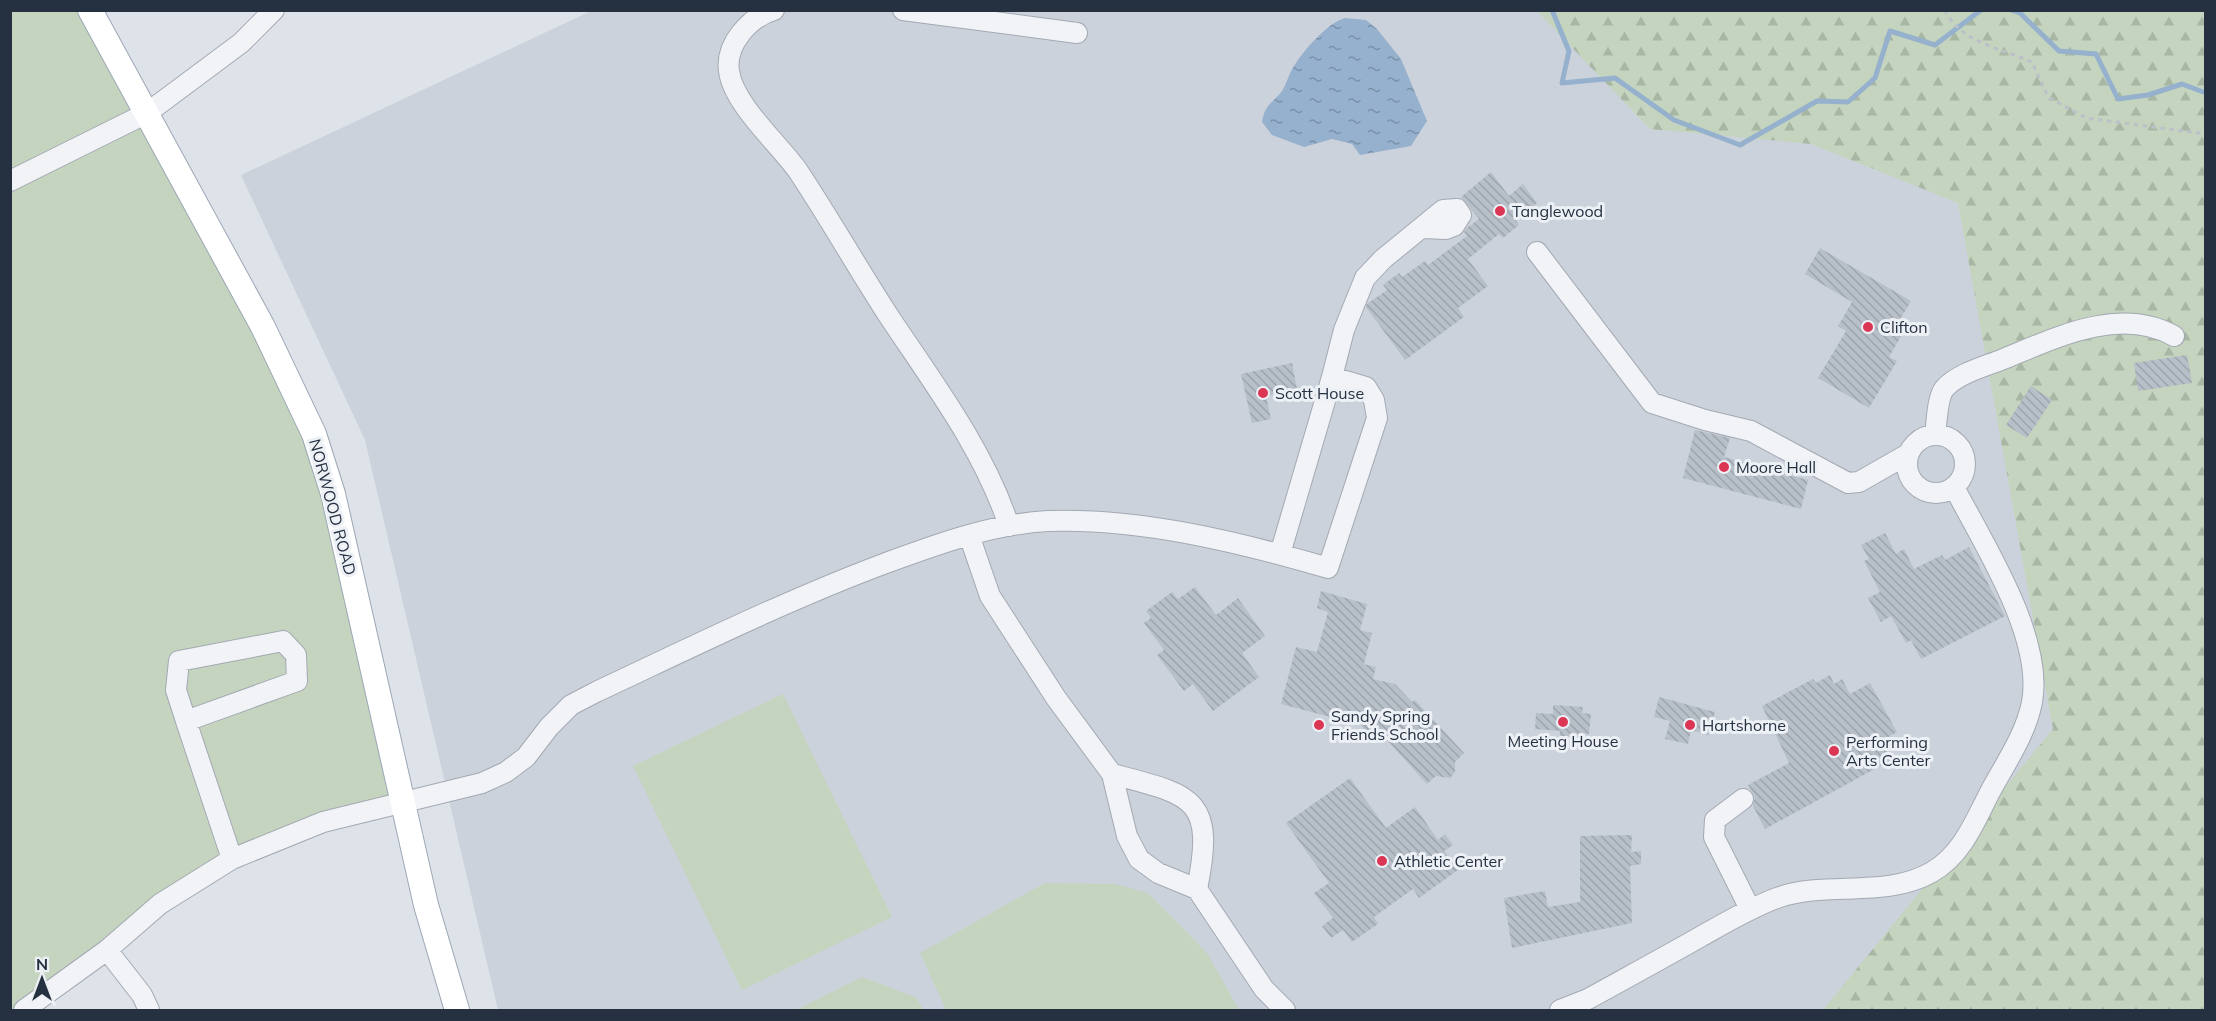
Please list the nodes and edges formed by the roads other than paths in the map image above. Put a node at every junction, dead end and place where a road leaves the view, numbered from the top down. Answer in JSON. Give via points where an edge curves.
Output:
{"nodes":[{"id":1,"x":90,"y":10,"type":"edge"},
{"id":2,"x":274,"y":10,"type":"edge"},
{"id":3,"x":774,"y":10,"type":"edge"},
{"id":4,"x":903,"y":10,"type":"edge"},
{"id":5,"x":1077,"y":33,"type":"dead end"},
{"id":6,"x":147,"y":113,"type":"junction"},
{"id":7,"x":10,"y":181,"type":"edge"},
{"id":8,"x":1424,"y":228,"type":"dead end"},
{"id":9,"x":1537,"y":252,"type":"dead end"},
{"id":10,"x":2174,"y":336,"type":"dead end"},
{"id":11,"x":1332,"y":377,"type":"junction"},
{"id":12,"x":1935,"y":434,"type":"junction"},
{"id":13,"x":1908,"y":454,"type":"junction"},
{"id":14,"x":1954,"y":487,"type":"junction"},
{"id":15,"x":1009,"y":526,"type":"junction"},
{"id":16,"x":969,"y":535,"type":"junction"},
{"id":17,"x":1280,"y":554,"type":"junction"},
{"id":18,"x":186,"y":721,"type":"junction"},
{"id":19,"x":1112,"y":774,"type":"junction"},
{"id":20,"x":1743,"y":799,"type":"dead end"},
{"id":21,"x":403,"y":802,"type":"junction"},
{"id":22,"x":232,"y":859,"type":"junction"},
{"id":23,"x":1197,"y":889,"type":"junction"},
{"id":24,"x":1750,"y":909,"type":"junction"},
{"id":25,"x":107,"y":950,"type":"junction"},
{"id":26,"x":24,"y":1011,"type":"edge"},
{"id":27,"x":149,"y":1011,"type":"edge"},
{"id":28,"x":457,"y":1011,"type":"edge"},
{"id":29,"x":1285,"y":1011,"type":"edge"},
{"id":30,"x":1560,"y":1011,"type":"edge"}],
"edges":[{"from":1,"to":6,"type":"main road","name":"NORWOOD ROAD"},
{"from":2,"to":6,"type":"street","via":[[242,43]]},
{"from":3,"to":15,"type":"street","via":[[745,28],[730,51],[729,70],[735,88],[831,220],[974,447],[1000,496]]},
{"from":4,"to":5,"type":"street"},
{"from":6,"to":7,"type":"street"},
{"from":6,"to":21,"type":"main road","name":"NORWOOD ROAD","via":[[263,327],[314,434],[333,494]]},
{"from":8,"to":11,"type":"street","via":[[1365,278],[1344,330]]},
{"from":9,"to":13,"type":"street","via":[[1652,403],[1751,431],[1848,483],[1859,482]]},
{"from":10,"to":12,"type":"street","via":[[2159,327],[2106,325],[2079,329],[1957,378],[1943,391]]},
{"from":11,"to":17,"type":"street"},
{"from":11,"to":17,"type":"street","via":[[1366,387],[1374,400],[1377,418],[1328,568]]},
{"from":12,"to":13,"type":"street","via":[[1918,441]]},
{"from":12,"to":14,"type":"street","via":[[1951,438],[1963,452],[1965,472]]},
{"from":13,"to":14,"type":"street","via":[[1908,469],[1919,487],[1934,493]]},
{"from":14,"to":24,"type":"street","via":[[2014,601],[2028,650],[2032,701],[2023,731],[1969,833],[1954,856],[1932,872],[1886,886],[1809,890]]},
{"from":15,"to":16,"type":"street"},
{"from":15,"to":17,"type":"street","via":[[1048,521],[1102,523],[1168,531]]},
{"from":16,"to":19,"type":"street","via":[[990,596],[1056,698]]},
{"from":16,"to":21,"type":"street","via":[[813,590],[607,687],[572,705],[526,757],[506,772],[482,783]]},
{"from":18,"to":18,"type":"street","via":[[297,681],[296,656],[283,640],[179,661],[176,690]]},
{"from":18,"to":22,"type":"street"},
{"from":19,"to":23,"type":"street","via":[[1127,836],[1139,859],[1158,873]]},
{"from":19,"to":23,"type":"street","via":[[1173,790],[1191,802],[1201,819],[1204,853]]},
{"from":20,"to":24,"type":"street","via":[[1715,820],[1714,837]]},
{"from":21,"to":22,"type":"street","via":[[323,822]]},
{"from":21,"to":28,"type":"main road","name":"NORWOOD ROAD","via":[[426,905]]},
{"from":22,"to":25,"type":"street","via":[[160,904]]},
{"from":23,"to":29,"type":"street","via":[[1264,989]]},
{"from":24,"to":30,"type":"street"},
{"from":25,"to":26,"type":"street"},
{"from":25,"to":27,"type":"street","via":[[142,995]]}]}
